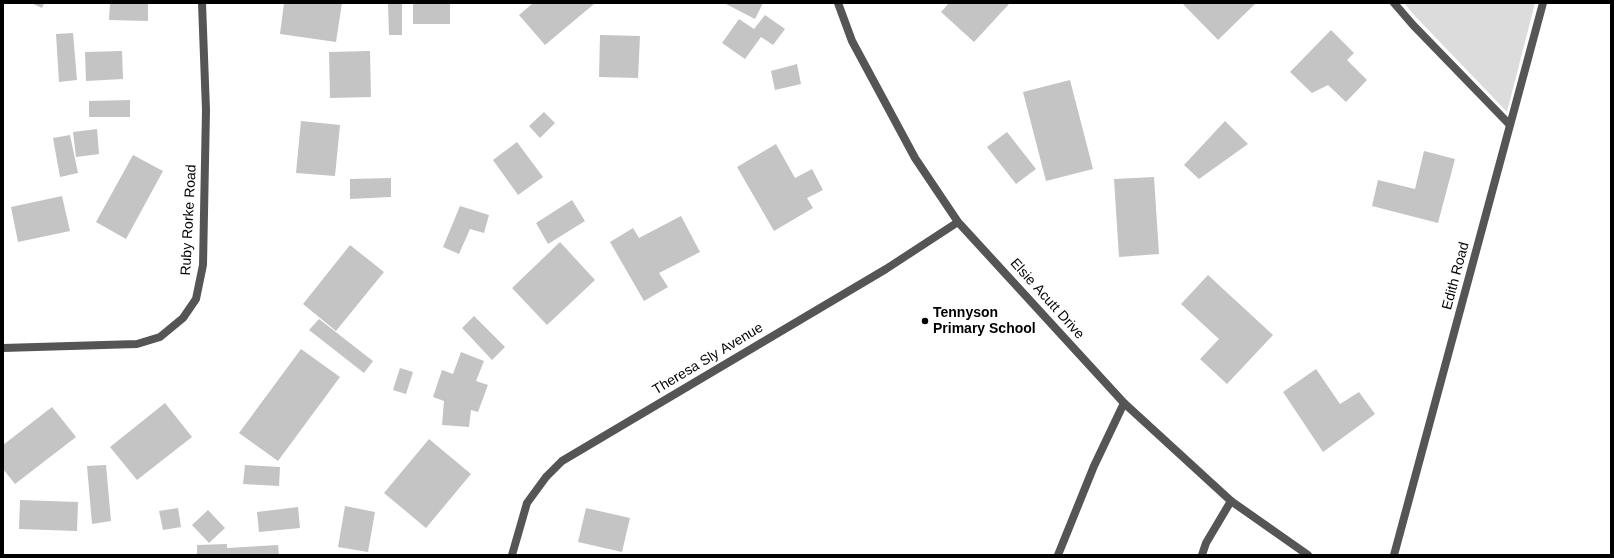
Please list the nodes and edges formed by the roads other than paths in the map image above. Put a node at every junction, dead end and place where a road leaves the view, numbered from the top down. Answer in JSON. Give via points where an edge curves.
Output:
{"nodes":[{"id":1,"x":202,"y":3,"type":"edge"},
{"id":2,"x":838,"y":3,"type":"edge"},
{"id":3,"x":1394,"y":3,"type":"edge"},
{"id":4,"x":1543,"y":3,"type":"edge"},
{"id":5,"x":1510,"y":125,"type":"junction"},
{"id":6,"x":958,"y":222,"type":"junction"},
{"id":7,"x":3,"y":348,"type":"edge"},
{"id":8,"x":1124,"y":403,"type":"junction"},
{"id":9,"x":1231,"y":501,"type":"junction"},
{"id":10,"x":512,"y":555,"type":"edge"},
{"id":11,"x":1058,"y":555,"type":"edge"},
{"id":12,"x":1202,"y":555,"type":"edge"},
{"id":13,"x":1308,"y":555,"type":"edge"},
{"id":14,"x":1394,"y":555,"type":"edge"}],
"edges":[{"from":1,"to":7,"type":"street","name":"Ruby Rorke Road","via":[[206,110],[203,265],[196,299],[182,318],[160,336],[138,344]]},
{"from":2,"to":6,"type":"street","name":"Elsie Acutt Drive","via":[[852,41],[915,158]]},
{"from":3,"to":5,"type":"street"},
{"from":4,"to":5,"type":"street","name":"Edith Road"},
{"from":5,"to":14,"type":"street","name":"Edith Road"},
{"from":6,"to":8,"type":"street","name":"Elsie Acutt Drive"},
{"from":6,"to":10,"type":"street","name":"Theresa Sly Avenue","via":[[886,269],[562,461],[546,477],[527,503]]},
{"from":8,"to":9,"type":"street","name":"Elsie Acutt Drive"},
{"from":8,"to":11,"type":"street","via":[[1094,466]]},
{"from":9,"to":12,"type":"street","via":[[1206,543]]},
{"from":9,"to":13,"type":"street","name":"Elsie Acutt Drive"}]}
